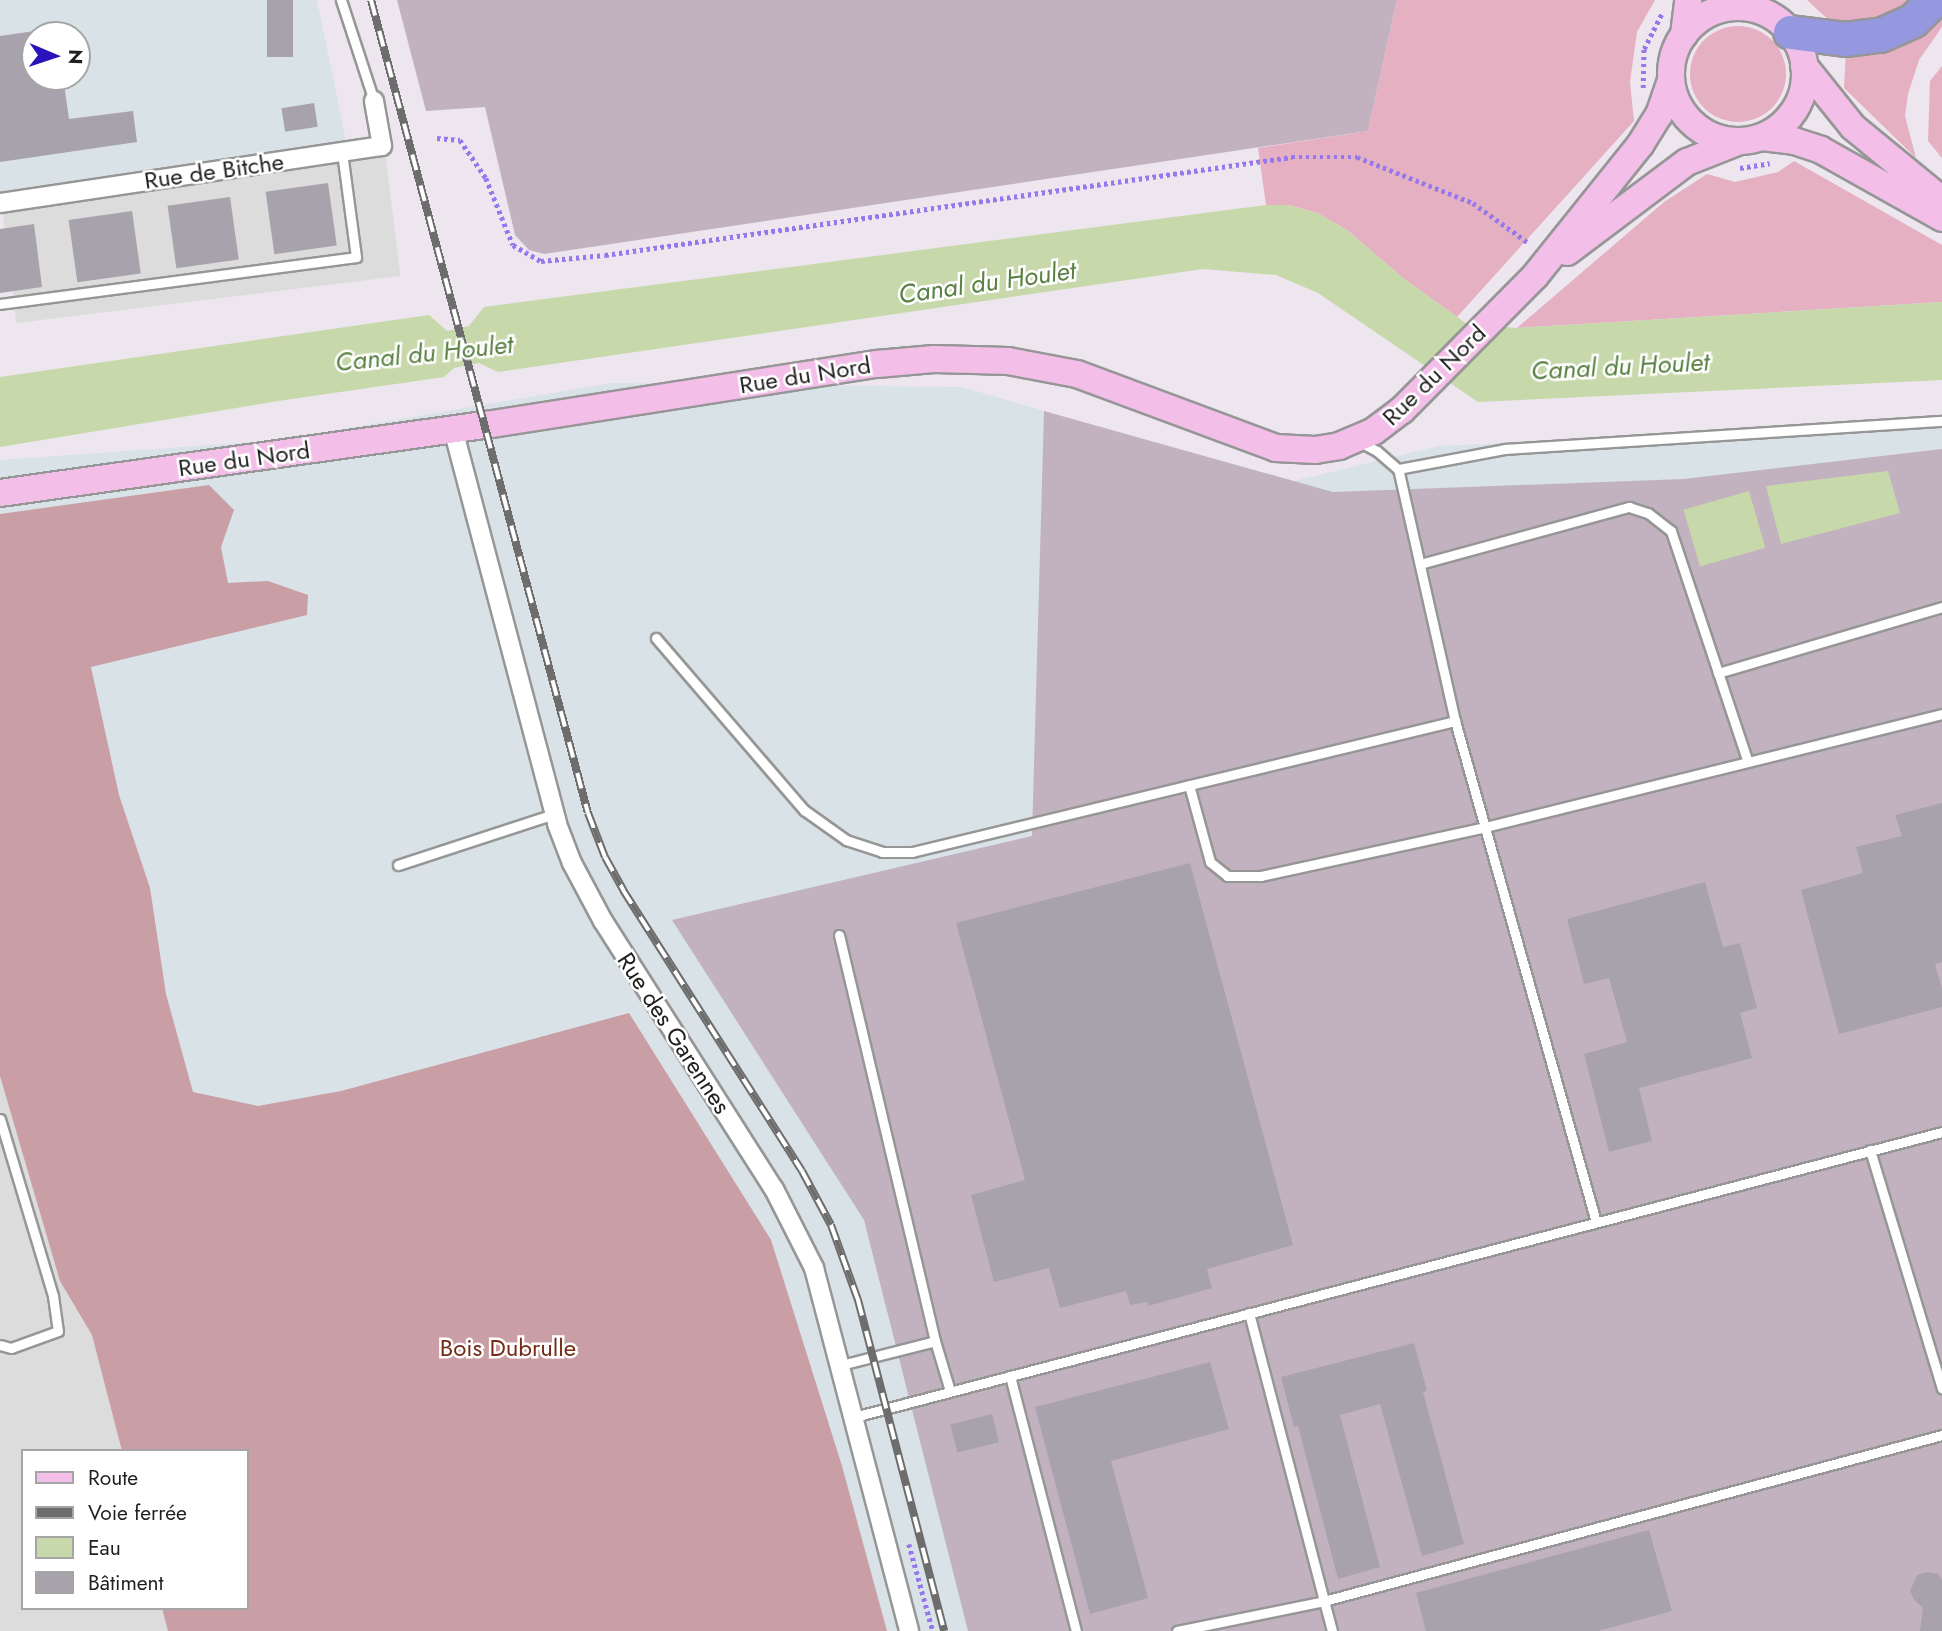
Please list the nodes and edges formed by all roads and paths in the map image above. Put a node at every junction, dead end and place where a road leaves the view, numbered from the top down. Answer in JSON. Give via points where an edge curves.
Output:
{"nodes":[{"id":1,"x":341,"y":0,"type":"edge"},
{"id":2,"x":1934,"y":0,"type":"edge"},
{"id":3,"x":1676,"y":5,"type":"edge"},
{"id":4,"x":1771,"y":15,"type":"edge"},
{"id":5,"x":1684,"y":35,"type":"junction"},
{"id":6,"x":1804,"y":66,"type":"junction"},
{"id":7,"x":1671,"y":81,"type":"junction"},
{"id":8,"x":1644,"y":94,"type":"dead end"},
{"id":9,"x":374,"y":101,"type":"joint"},
{"id":10,"x":437,"y":138,"type":"dead end"},
{"id":11,"x":1751,"y":139,"type":"junction"},
{"id":12,"x":342,"y":152,"type":"junction"},
{"id":13,"x":1942,"y":200,"type":"edge"},
{"id":14,"x":0,"y":203,"type":"edge"},
{"id":15,"x":1942,"y":218,"type":"edge"},
{"id":16,"x":1535,"y":276,"type":"junction"},
{"id":17,"x":0,"y":304,"type":"edge"},
{"id":18,"x":1942,"y":421,"type":"edge"},
{"id":19,"x":453,"y":429,"type":"junction"},
{"id":20,"x":1356,"y":440,"type":"junction"},
{"id":21,"x":1398,"y":469,"type":"junction"},
{"id":22,"x":0,"y":493,"type":"edge"},
{"id":23,"x":1420,"y":564,"type":"junction"},
{"id":24,"x":1942,"y":607,"type":"edge"},
{"id":25,"x":656,"y":638,"type":"dead end"},
{"id":26,"x":1718,"y":673,"type":"junction"},
{"id":27,"x":1942,"y":714,"type":"edge"},
{"id":28,"x":1455,"y":721,"type":"junction"},
{"id":29,"x":1748,"y":762,"type":"junction"},
{"id":30,"x":1189,"y":785,"type":"junction"},
{"id":31,"x":554,"y":814,"type":"junction"},
{"id":32,"x":1485,"y":827,"type":"junction"},
{"id":33,"x":398,"y":865,"type":"dead end"},
{"id":34,"x":839,"y":935,"type":"dead end"},
{"id":35,"x":0,"y":1119,"type":"edge"},
{"id":36,"x":1942,"y":1132,"type":"edge"},
{"id":37,"x":1870,"y":1150,"type":"junction"},
{"id":38,"x":1596,"y":1222,"type":"junction"},
{"id":39,"x":1249,"y":1313,"type":"junction"},
{"id":40,"x":935,"y":1342,"type":"junction"},
{"id":41,"x":0,"y":1345,"type":"edge"},
{"id":42,"x":841,"y":1365,"type":"junction"},
{"id":43,"x":1010,"y":1376,"type":"junction"},
{"id":44,"x":1942,"y":1388,"type":"edge"},
{"id":45,"x":950,"y":1391,"type":"junction"},
{"id":46,"x":854,"y":1417,"type":"junction"},
{"id":47,"x":1942,"y":1434,"type":"edge"},
{"id":48,"x":1324,"y":1601,"type":"junction"},
{"id":49,"x":909,"y":1631,"type":"edge"},
{"id":50,"x":1076,"y":1631,"type":"edge"},
{"id":51,"x":1177,"y":1631,"type":"edge"},
{"id":52,"x":1332,"y":1631,"type":"edge"}],
"edges":[{"from":1,"to":9,"type":"lane"},
{"from":2,"to":4,"type":"highway","via":[[1913,20],[1880,35],[1845,39]]},
{"from":3,"to":5,"type":"street"},
{"from":3,"to":8,"type":"path","via":[[1644,49]]},
{"from":4,"to":5,"type":"street","via":[[1746,8],[1718,10]]},
{"from":4,"to":6,"type":"street"},
{"from":5,"to":7,"type":"street","via":[[1674,54]]},
{"from":6,"to":11,"type":"street","via":[[1804,88],[1795,109],[1781,126]]},
{"from":6,"to":13,"type":"street","via":[[1853,127]]},
{"from":7,"to":11,"type":"street","via":[[1677,102],[1694,125],[1713,136]]},
{"from":7,"to":16,"type":"street","name":"Rue du Nord","via":[[1659,115],[1640,145]]},
{"from":9,"to":12,"type":"street","name":"Rue de Bitche","via":[[382,146]]},
{"from":10,"to":16,"type":"path","via":[[460,140],[486,178],[513,245],[541,261],[1278,159],[1357,157],[1473,203],[1530,244]]},
{"from":11,"to":15,"type":"street","via":[[1794,141],[1821,150]]},
{"from":11,"to":16,"type":"street","name":"Rue du Nord","via":[[1687,162]]},
{"from":12,"to":14,"type":"street","name":"Rue de Bitche"},
{"from":12,"to":17,"type":"lane","via":[[356,257]]},
{"from":16,"to":20,"type":"street","name":"Rue du Nord","via":[[1416,397],[1384,425]]},
{"from":18,"to":21,"type":"lane","via":[[1505,449]]},
{"from":19,"to":20,"type":"street","name":"Rue du Nord","via":[[877,364],[953,358],[1023,363],[1077,374],[1276,448],[1315,450]]},
{"from":19,"to":22,"type":"street","name":"Rue du Nord"},
{"from":19,"to":31,"type":"street","name":"Rue des Garennes"},
{"from":20,"to":21,"type":"lane"},
{"from":21,"to":23,"type":"lane"},
{"from":23,"to":26,"type":"lane","via":[[1629,507],[1648,513],[1671,531]]},
{"from":23,"to":28,"type":"lane"},
{"from":24,"to":26,"type":"lane"},
{"from":25,"to":30,"type":"lane","via":[[804,810],[846,840],[882,852],[912,852]]},
{"from":26,"to":29,"type":"lane"},
{"from":27,"to":29,"type":"lane"},
{"from":28,"to":30,"type":"lane"},
{"from":28,"to":32,"type":"lane"},
{"from":29,"to":32,"type":"lane"},
{"from":30,"to":32,"type":"lane","via":[[1210,862],[1227,876],[1261,876]]},
{"from":31,"to":33,"type":"lane"},
{"from":31,"to":42,"type":"street","name":"Rue des Garennes","via":[[572,863],[603,921],[794,1225],[814,1268]]},
{"from":32,"to":38,"type":"lane"},
{"from":34,"to":40,"type":"lane"},
{"from":35,"to":41,"type":"lane","via":[[54,1297],[58,1331],[11,1348]]},
{"from":36,"to":37,"type":"lane"},
{"from":37,"to":38,"type":"lane"},
{"from":37,"to":44,"type":"lane"},
{"from":38,"to":39,"type":"lane"},
{"from":39,"to":43,"type":"lane"},
{"from":39,"to":48,"type":"lane"},
{"from":40,"to":42,"type":"lane"},
{"from":40,"to":45,"type":"lane"},
{"from":42,"to":46,"type":"street","name":"Rue des Garennes"},
{"from":43,"to":45,"type":"lane"},
{"from":43,"to":50,"type":"lane"},
{"from":45,"to":46,"type":"lane"},
{"from":46,"to":49,"type":"street","name":"Rue des Garennes"},
{"from":47,"to":48,"type":"lane"},
{"from":48,"to":51,"type":"lane"},
{"from":48,"to":52,"type":"lane"}]}
